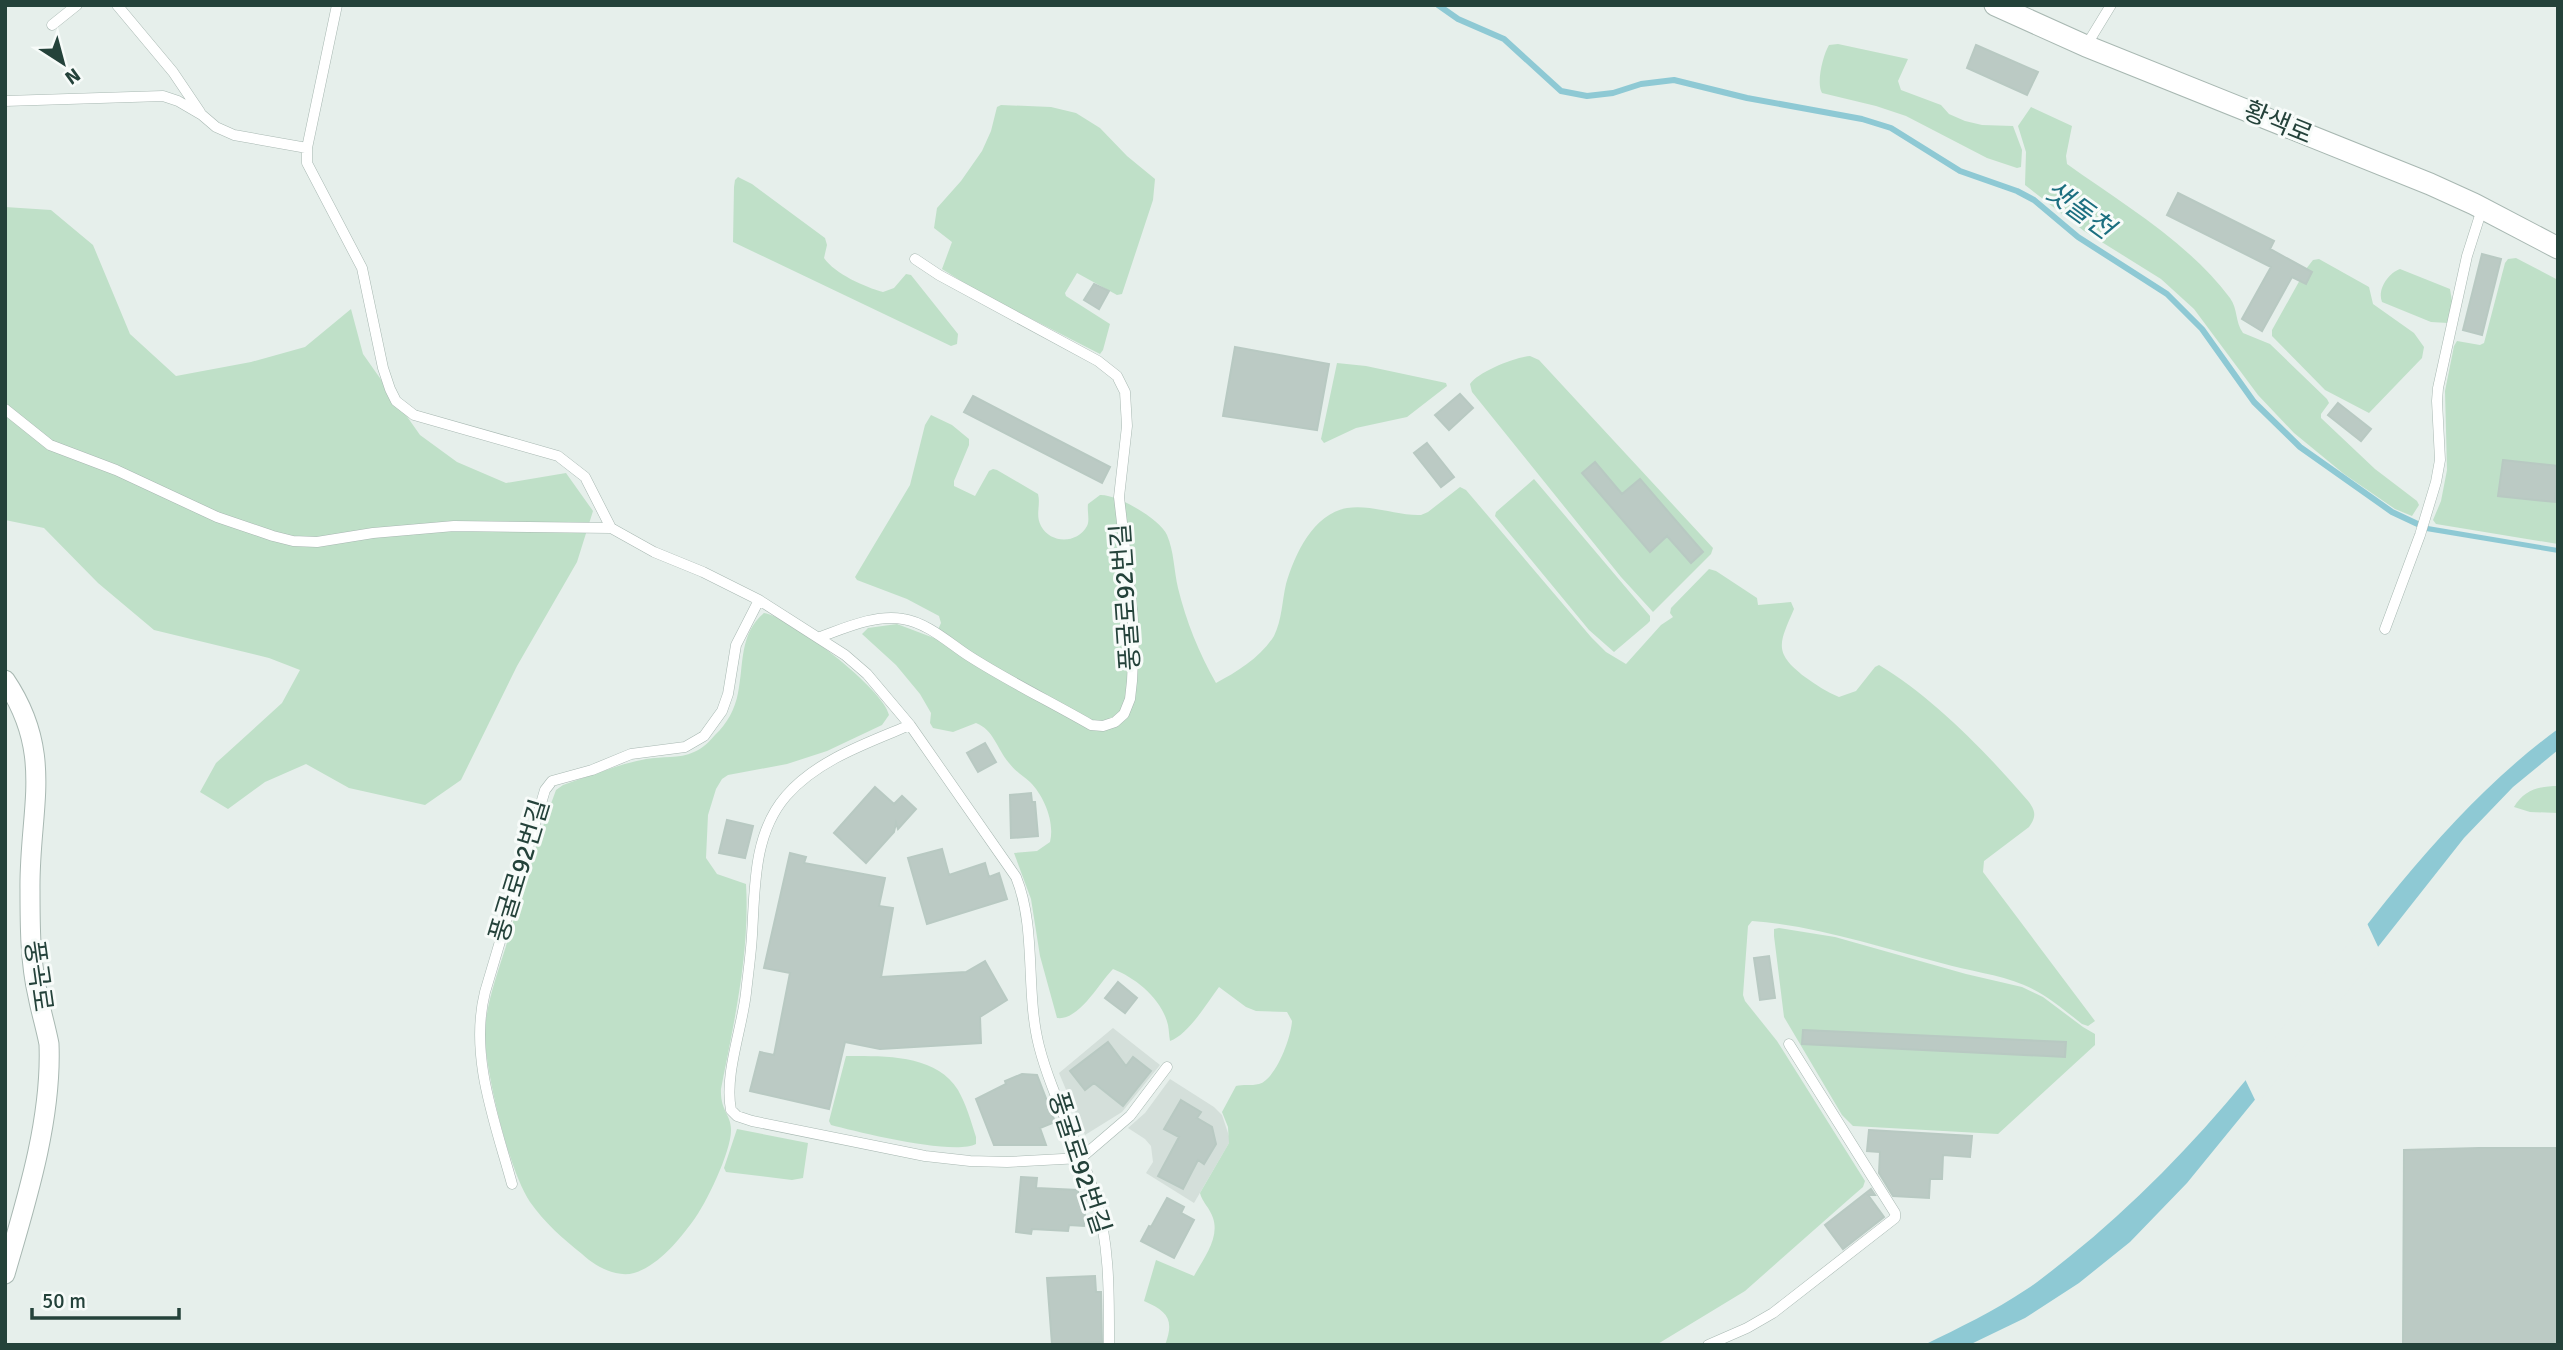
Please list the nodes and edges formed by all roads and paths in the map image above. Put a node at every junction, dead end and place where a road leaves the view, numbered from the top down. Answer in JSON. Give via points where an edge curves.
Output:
{"nodes":[{"id":1,"x":77,"y":5,"type":"edge"},
{"id":2,"x":117,"y":5,"type":"edge"},
{"id":3,"x":337,"y":5,"type":"edge"},
{"id":4,"x":1995,"y":5,"type":"edge"},
{"id":5,"x":2111,"y":5,"type":"edge"},
{"id":6,"x":52,"y":25,"type":"dead end"},
{"id":7,"x":2086,"y":46,"type":"junction"},
{"id":8,"x":5,"y":101,"type":"edge"},
{"id":9,"x":202,"y":115,"type":"junction"},
{"id":10,"x":307,"y":148,"type":"junction"},
{"id":11,"x":2482,"y":209,"type":"junction"},
{"id":12,"x":2558,"y":248,"type":"edge"},
{"id":13,"x":915,"y":258,"type":"dead end"},
{"id":14,"x":5,"y":408,"type":"edge"},
{"id":15,"x":611,"y":528,"type":"junction"},
{"id":16,"x":759,"y":600,"type":"junction"},
{"id":17,"x":2385,"y":629,"type":"dead end"},
{"id":18,"x":820,"y":637,"type":"junction"},
{"id":19,"x":5,"y":680,"type":"edge"},
{"id":20,"x":911,"y":725,"type":"junction"},
{"id":21,"x":1789,"y":1044,"type":"dead end"},
{"id":22,"x":1167,"y":1067,"type":"dead end"},
{"id":23,"x":1081,"y":1158,"type":"junction"},
{"id":24,"x":512,"y":1184,"type":"dead end"},
{"id":25,"x":5,"y":1274,"type":"edge"},
{"id":26,"x":1109,"y":1345,"type":"edge"},
{"id":27,"x":1709,"y":1345,"type":"edge"}],
"edges":[{"from":1,"to":6,"type":"lane"},
{"from":2,"to":9,"type":"lane"},
{"from":3,"to":10,"type":"lane"},
{"from":4,"to":7,"type":"street","name":"황색로"},
{"from":5,"to":7,"type":"lane"},
{"from":7,"to":11,"type":"street","name":"황색로"},
{"from":8,"to":9,"type":"lane","via":[[163,96]]},
{"from":9,"to":10,"type":"lane","via":[[234,135]]},
{"from":10,"to":15,"type":"lane","via":[[312,175],[362,268],[383,368],[396,401],[414,415],[558,456],[585,477]]},
{"from":11,"to":12,"type":"street","name":"황색로"},
{"from":11,"to":17,"type":"lane","via":[[2441,374],[2438,470]]},
{"from":13,"to":18,"type":"lane","name":"풍굴로92번길","via":[[1098,362],[1122,383],[1127,402],[1119,497],[1134,638],[1130,699],[1115,722],[1091,724],[941,636],[903,619],[857,624]]},
{"from":14,"to":15,"type":"lane","via":[[50,445],[217,517],[293,541],[435,527]]},
{"from":15,"to":16,"type":"lane","name":"풍굴로92번길"},
{"from":16,"to":18,"type":"lane","name":"풍굴로92번길"},
{"from":16,"to":24,"type":"lane","name":"풍굴로92번길","via":[[736,645],[722,711],[704,736],[685,747],[631,754],[552,781],[545,790],[479,1022],[485,1081]]},
{"from":18,"to":20,"type":"lane","name":"풍굴로92번길","via":[[867,674]]},
{"from":19,"to":25,"type":"street","name":"풍곡로","via":[[22,709],[35,747],[32,944],[50,1057],[25,1208]]},
{"from":20,"to":23,"type":"lane","name":"풍굴로92번길","via":[[1021,888],[1040,1047]]},
{"from":20,"to":23,"type":"lane","via":[[820,768],[785,797],[773,816],[758,860],[731,1110],[752,1121],[925,1156],[1007,1162]]},
{"from":21,"to":27,"type":"lane","via":[[1895,1218],[1773,1313]]},
{"from":22,"to":23,"type":"lane","via":[[1130,1116]]},
{"from":23,"to":26,"type":"lane","name":"풍굴로92번길","via":[[1105,1241]]}]}
